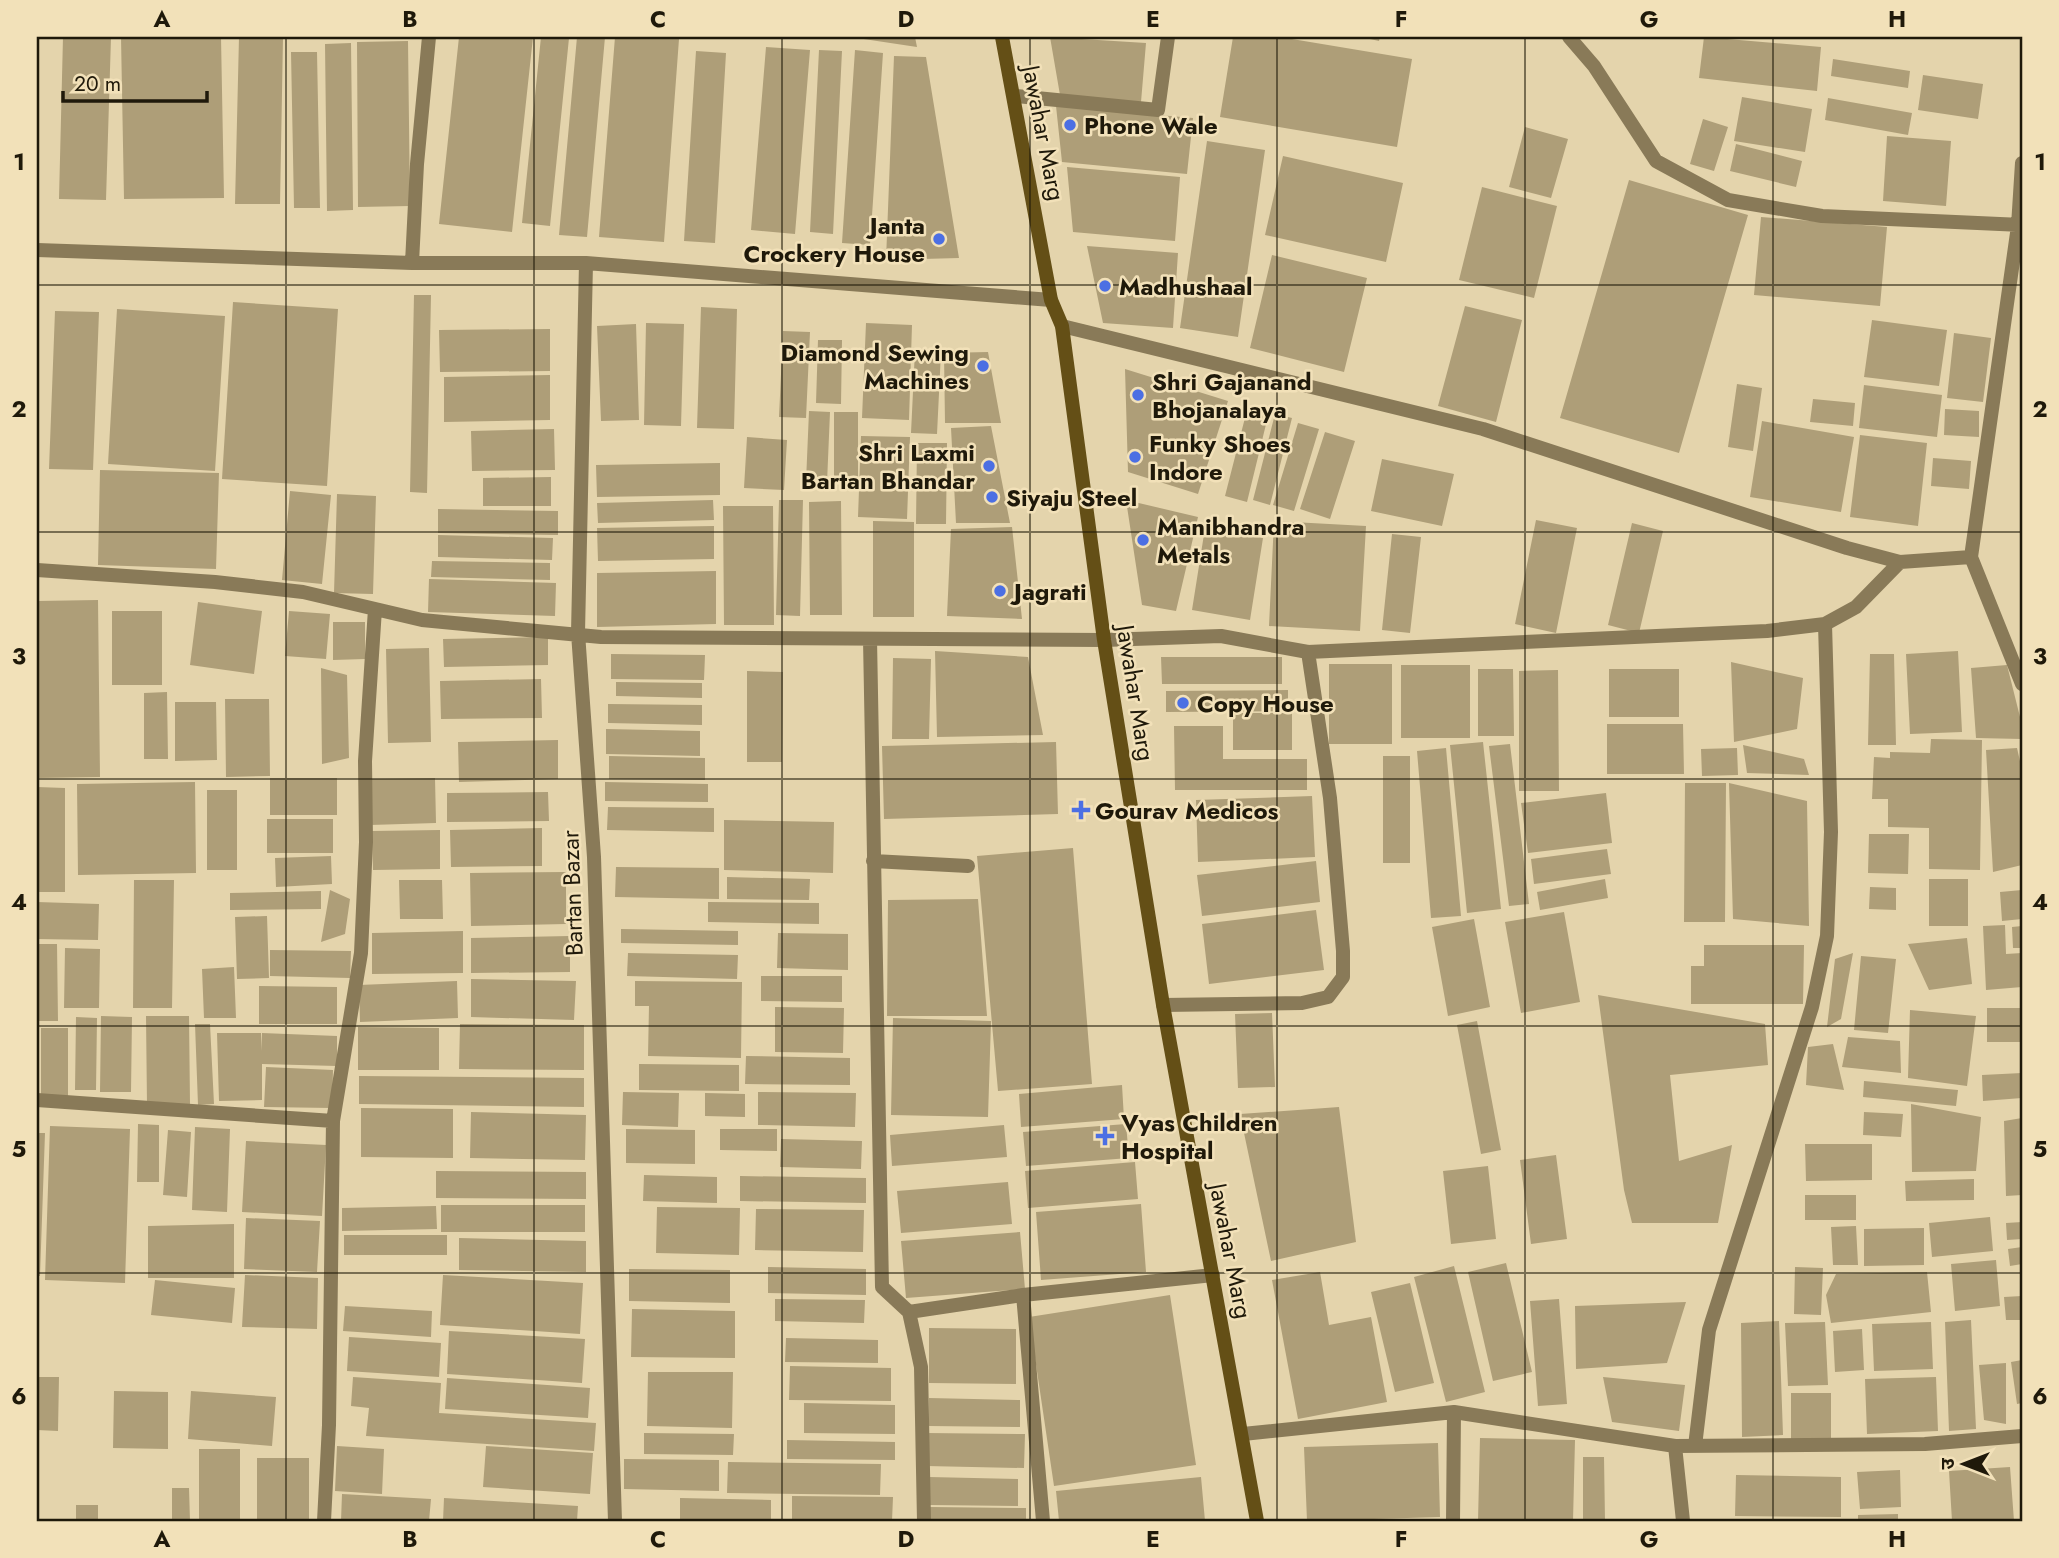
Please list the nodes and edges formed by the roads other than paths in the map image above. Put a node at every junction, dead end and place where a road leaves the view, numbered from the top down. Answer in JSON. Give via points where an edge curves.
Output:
{"nodes":[{"id":1,"x":429,"y":37,"type":"edge"},
{"id":2,"x":1002,"y":37,"type":"edge"},
{"id":3,"x":1168,"y":37,"type":"edge"},
{"id":4,"x":1569,"y":37,"type":"edge"},
{"id":5,"x":1016,"y":96,"type":"junction"},
{"id":6,"x":2022,"y":163,"type":"edge"},
{"id":7,"x":2020,"y":225,"type":"edge"},
{"id":8,"x":37,"y":250,"type":"edge"},
{"id":9,"x":412,"y":263,"type":"junction"},
{"id":10,"x":586,"y":263,"type":"junction"},
{"id":11,"x":1051,"y":300,"type":"junction"},
{"id":12,"x":1062,"y":326,"type":"junction"},
{"id":13,"x":1970,"y":557,"type":"junction"},
{"id":14,"x":1900,"y":562,"type":"junction"},
{"id":15,"x":37,"y":570,"type":"edge"},
{"id":16,"x":375,"y":609,"type":"junction"},
{"id":17,"x":1825,"y":624,"type":"junction"},
{"id":18,"x":578,"y":633,"type":"junction"},
{"id":19,"x":870,"y":639,"type":"junction"},
{"id":20,"x":1104,"y":640,"type":"junction"},
{"id":21,"x":1308,"y":652,"type":"junction"},
{"id":22,"x":2022,"y":684,"type":"edge"},
{"id":23,"x":873,"y":861,"type":"junction"},
{"id":24,"x":968,"y":866,"type":"dead end"},
{"id":25,"x":1163,"y":1005,"type":"junction"},
{"id":26,"x":37,"y":1100,"type":"edge"},
{"id":27,"x":333,"y":1121,"type":"junction"},
{"id":28,"x":1213,"y":1275,"type":"junction"},
{"id":29,"x":1023,"y":1295,"type":"junction"},
{"id":30,"x":909,"y":1312,"type":"junction"},
{"id":31,"x":1454,"y":1412,"type":"junction"},
{"id":32,"x":1243,"y":1434,"type":"junction"},
{"id":33,"x":2022,"y":1436,"type":"edge"},
{"id":34,"x":1675,"y":1446,"type":"junction"},
{"id":35,"x":1695,"y":1446,"type":"junction"},
{"id":36,"x":324,"y":1521,"type":"edge"},
{"id":37,"x":615,"y":1521,"type":"edge"},
{"id":38,"x":924,"y":1521,"type":"edge"},
{"id":39,"x":1044,"y":1521,"type":"edge"},
{"id":40,"x":1256,"y":1521,"type":"edge"},
{"id":41,"x":1453,"y":1521,"type":"edge"},
{"id":42,"x":1683,"y":1521,"type":"edge"}],
"edges":[{"from":1,"to":9,"type":"street"},
{"from":2,"to":5,"type":"main road","name":"Jawahar Marg"},
{"from":3,"to":5,"type":"street","via":[[1158,110]]},
{"from":4,"to":7,"type":"street","via":[[1594,66],[1656,161],[1728,200],[1822,216]]},
{"from":5,"to":11,"type":"main road","name":"Jawahar Marg"},
{"from":6,"to":7,"type":"street"},
{"from":7,"to":13,"type":"street"},
{"from":8,"to":9,"type":"street"},
{"from":9,"to":10,"type":"street"},
{"from":10,"to":11,"type":"street"},
{"from":10,"to":18,"type":"street","name":"Bartan Bazar"},
{"from":11,"to":12,"type":"main road","name":"Jawahar Marg"},
{"from":12,"to":14,"type":"street","via":[[1483,429]]},
{"from":12,"to":20,"type":"main road","name":"Jawahar Marg"},
{"from":13,"to":14,"type":"street"},
{"from":13,"to":22,"type":"street"},
{"from":14,"to":17,"type":"street","via":[[1856,607]]},
{"from":15,"to":16,"type":"street","via":[[303,592]]},
{"from":16,"to":18,"type":"street","via":[[422,620]]},
{"from":16,"to":27,"type":"street","via":[[360,953]]},
{"from":17,"to":21,"type":"street","via":[[1767,631]]},
{"from":17,"to":35,"type":"street","via":[[1831,832],[1827,936],[1812,1007],[1709,1330]]},
{"from":18,"to":19,"type":"street","via":[[601,637]]},
{"from":18,"to":37,"type":"street","name":"Bartan Bazar","via":[[594,857]]},
{"from":19,"to":20,"type":"street"},
{"from":19,"to":23,"type":"street"},
{"from":20,"to":21,"type":"street","via":[[1221,636]]},
{"from":20,"to":25,"type":"main road","name":"Jawahar Marg"},
{"from":21,"to":25,"type":"street","via":[[1330,798],[1343,977],[1328,997],[1302,1003]]},
{"from":23,"to":24,"type":"street"},
{"from":23,"to":30,"type":"street","via":[[881,1287]]},
{"from":25,"to":28,"type":"main road","name":"Jawahar Marg"},
{"from":26,"to":27,"type":"street"},
{"from":27,"to":36,"type":"street"},
{"from":28,"to":29,"type":"street"},
{"from":28,"to":32,"type":"main road","name":"Jawahar Marg"},
{"from":29,"to":30,"type":"street"},
{"from":29,"to":39,"type":"street"},
{"from":30,"to":38,"type":"street","via":[[921,1367]]},
{"from":31,"to":32,"type":"street"},
{"from":31,"to":34,"type":"street"},
{"from":31,"to":41,"type":"street"},
{"from":32,"to":40,"type":"main road","name":"Jawahar Marg"},
{"from":33,"to":35,"type":"street","via":[[1925,1444]]},
{"from":34,"to":35,"type":"street"},
{"from":34,"to":42,"type":"street"}]}
